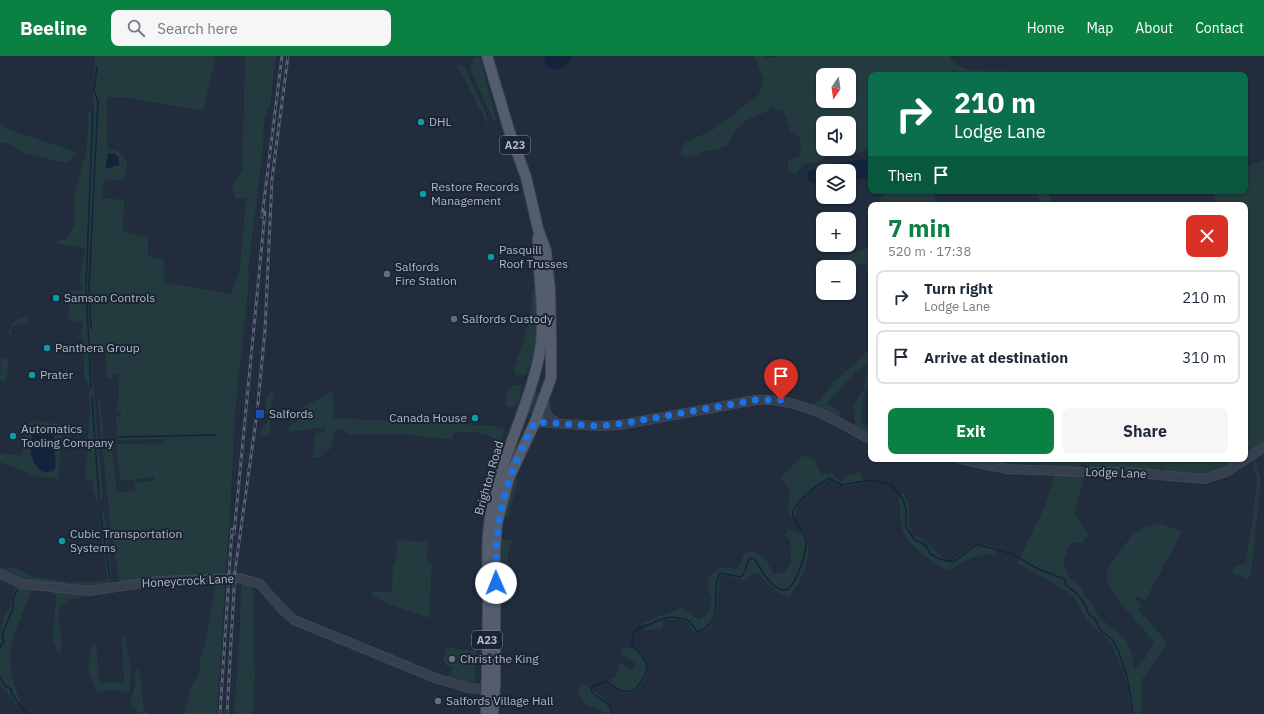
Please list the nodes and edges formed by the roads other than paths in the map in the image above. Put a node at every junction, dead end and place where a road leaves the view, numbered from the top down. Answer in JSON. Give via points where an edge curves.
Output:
{"nodes":[{"id":1,"x":487,"y":56,"type":"edge"},
{"id":2,"x":538,"y":229,"type":"junction"},
{"id":3,"x":544,"y":399,"type":"junction"},
{"id":4,"x":535,"y":422,"type":"junction"},
{"id":5,"x":556,"y":423,"type":"junction"},
{"id":6,"x":868,"y":438,"type":"edge"},
{"id":7,"x":1264,"y":447,"type":"edge"},
{"id":8,"x":1248,"y":458,"type":"edge"},
{"id":9,"x":974,"y":462,"type":"edge"},
{"id":10,"x":1241,"y":462,"type":"edge"},
{"id":11,"x":0,"y":574,"type":"edge"},
{"id":12,"x":491,"y":690,"type":"junction"},
{"id":13,"x":486,"y":714,"type":"edge"},
{"id":14,"x":493,"y":714,"type":"edge"}],
"edges":[{"from":1,"to":2,"type":"main road","number":"A23","via":[[506,122],[526,176]]},
{"from":2,"to":3,"type":"main road","number":"A23","via":[[546,252],[550,291],[551,378]]},
{"from":2,"to":12,"type":"main road","name":"Brighton Road","number":"A23","via":[[543,309],[539,360],[501,474],[489,527]]},
{"from":3,"to":4,"type":"main road","number":"A23"},
{"from":3,"to":5,"type":"street","via":[[545,414]]},
{"from":4,"to":5,"type":"street"},
{"from":4,"to":12,"type":"main road","name":"Brighton Road","number":"A23","via":[[509,478],[497,523]]},
{"from":5,"to":6,"type":"street","via":[[597,426],[620,424],[771,399],[781,400],[828,417]]},
{"from":7,"to":8,"type":"street","name":"Lodge Lane"},
{"from":9,"to":10,"type":"street","name":"Lodge Lane","via":[[1007,469],[1126,472],[1204,479],[1226,472]]},
{"from":11,"to":12,"type":"street","name":"Honeycrock Lane","via":[[22,584],[89,591],[157,581],[200,578],[240,578],[255,581],[294,620],[438,679],[469,688]]},
{"from":12,"to":13,"type":"main road","name":"Brighton Road","number":"A23"},
{"from":12,"to":14,"type":"main road","name":"Brighton Road","number":"A23"}]}
